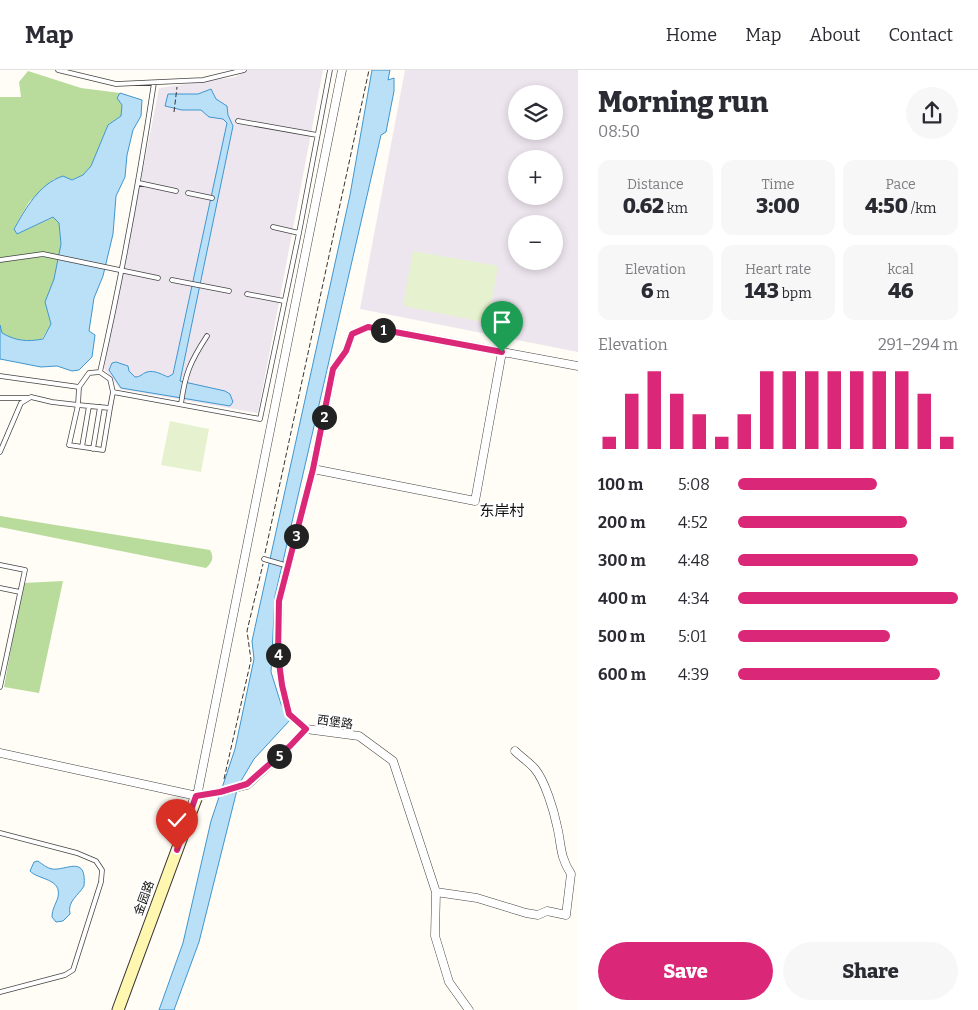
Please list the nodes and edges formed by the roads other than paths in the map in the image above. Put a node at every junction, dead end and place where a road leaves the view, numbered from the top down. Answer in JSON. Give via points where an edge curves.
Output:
{"nodes":[{"id":1,"x":58,"y":70,"type":"edge"},
{"id":2,"x":244,"y":70,"type":"edge"},
{"id":3,"x":330,"y":70,"type":"edge"},
{"id":4,"x":342,"y":70,"type":"edge"},
{"id":5,"x":154,"y":83,"type":"junction"},
{"id":6,"x":238,"y":121,"type":"dead end"},
{"id":7,"x":317,"y":134,"type":"junction"},
{"id":8,"x":139,"y":183,"type":"junction"},
{"id":9,"x":176,"y":191,"type":"dead end"},
{"id":10,"x":188,"y":193,"type":"dead end"},
{"id":11,"x":212,"y":198,"type":"dead end"},
{"id":12,"x":273,"y":227,"type":"dead end"},
{"id":13,"x":299,"y":233,"type":"junction"},
{"id":14,"x":0,"y":260,"type":"edge"},
{"id":15,"x":123,"y":270,"type":"junction"},
{"id":16,"x":158,"y":278,"type":"dead end"},
{"id":17,"x":172,"y":280,"type":"dead end"},
{"id":18,"x":229,"y":291,"type":"dead end"},
{"id":19,"x":247,"y":294,"type":"dead end"},
{"id":20,"x":284,"y":301,"type":"junction"},
{"id":21,"x":207,"y":336,"type":"dead end"},
{"id":22,"x":502,"y":352,"type":"junction"},
{"id":23,"x":578,"y":366,"type":"edge"},
{"id":24,"x":100,"y":372,"type":"junction"},
{"id":25,"x":0,"y":376,"type":"edge"},
{"id":26,"x":79,"y":387,"type":"junction"},
{"id":27,"x":113,"y":392,"type":"junction"},
{"id":28,"x":28,"y":398,"type":"junction"},
{"id":29,"x":0,"y":399,"type":"edge"},
{"id":30,"x":181,"y":403,"type":"junction"},
{"id":31,"x":78,"y":405,"type":"junction"},
{"id":32,"x":89,"y":406,"type":"junction"},
{"id":33,"x":100,"y":407,"type":"junction"},
{"id":34,"x":110,"y":408,"type":"junction"},
{"id":35,"x":82,"y":446,"type":"junction"},
{"id":36,"x":93,"y":449,"type":"junction"},
{"id":37,"x":0,"y":452,"type":"edge"},
{"id":38,"x":313,"y":469,"type":"junction"},
{"id":39,"x":264,"y":559,"type":"road end"},
{"id":40,"x":0,"y":565,"type":"edge"},
{"id":41,"x":288,"y":566,"type":"junction"},
{"id":42,"x":0,"y":588,"type":"edge"},
{"id":43,"x":20,"y":592,"type":"junction"},
{"id":44,"x":2,"y":664,"type":"edge"},
{"id":45,"x":0,"y":687,"type":"edge"},
{"id":46,"x":306,"y":729,"type":"junction"},
{"id":47,"x":515,"y":751,"type":"dead end"},
{"id":48,"x":0,"y":752,"type":"edge"},
{"id":49,"x":196,"y":796,"type":"junction"},
{"id":50,"x":0,"y":833,"type":"edge"},
{"id":51,"x":436,"y":892,"type":"junction"},
{"id":52,"x":0,"y":992,"type":"edge"},
{"id":53,"x":118,"y":1010,"type":"edge"},
{"id":54,"x":469,"y":1010,"type":"edge"}],
"edges":[{"from":1,"to":5,"type":"lane","via":[[116,84]]},
{"from":2,"to":5,"type":"lane","via":[[203,80]]},
{"from":3,"to":7,"type":"lane"},
{"from":4,"to":49,"type":"street"},
{"from":5,"to":8,"type":"lane"},
{"from":6,"to":7,"type":"lane"},
{"from":7,"to":13,"type":"lane"},
{"from":8,"to":9,"type":"lane"},
{"from":8,"to":15,"type":"lane"},
{"from":10,"to":11,"type":"lane"},
{"from":12,"to":13,"type":"lane"},
{"from":13,"to":20,"type":"lane"},
{"from":14,"to":15,"type":"lane","via":[[43,254]]},
{"from":15,"to":16,"type":"lane"},
{"from":15,"to":24,"type":"lane"},
{"from":17,"to":18,"type":"lane"},
{"from":19,"to":20,"type":"lane"},
{"from":20,"to":30,"type":"lane","via":[[260,419]]},
{"from":21,"to":30,"type":"lane","via":[[184,381]]},
{"from":22,"to":23,"type":"street"},
{"from":22,"to":38,"type":"street","via":[[368,327],[352,334],[346,351],[333,369]]},
{"from":22,"to":38,"type":"street","via":[[475,502]]},
{"from":24,"to":26,"type":"lane","via":[[90,373]]},
{"from":24,"to":27,"type":"lane","via":[[110,379]]},
{"from":25,"to":26,"type":"lane"},
{"from":26,"to":31,"type":"lane"},
{"from":27,"to":30,"type":"lane"},
{"from":27,"to":34,"type":"lane"},
{"from":28,"to":29,"type":"lane"},
{"from":28,"to":31,"type":"lane"},
{"from":28,"to":37,"type":"lane","via":[[21,403]]},
{"from":31,"to":32,"type":"lane"},
{"from":31,"to":35,"type":"lane","via":[[69,445]]},
{"from":32,"to":33,"type":"lane"},
{"from":32,"to":35,"type":"lane"},
{"from":33,"to":34,"type":"lane"},
{"from":33,"to":36,"type":"lane"},
{"from":34,"to":36,"type":"lane","via":[[103,450]]},
{"from":35,"to":36,"type":"lane"},
{"from":38,"to":41,"type":"street"},
{"from":39,"to":41,"type":"lane"},
{"from":40,"to":43,"type":"lane","via":[[25,570]]},
{"from":41,"to":46,"type":"street","via":[[279,601],[278,655],[289,714]]},
{"from":42,"to":43,"type":"lane"},
{"from":43,"to":44,"type":"lane"},
{"from":44,"to":45,"type":"lane"},
{"from":46,"to":49,"type":"street","name":"西堡路","via":[[245,786]]},
{"from":46,"to":51,"type":"street","name":"西堡路","via":[[359,736],[393,761]]},
{"from":47,"to":51,"type":"street","via":[[536,770],[558,828],[560,852],[571,874],[566,915],[547,911],[538,915],[526,913],[477,898]]},
{"from":48,"to":49,"type":"street","name":"西堡路"},
{"from":49,"to":53,"type":"street","name":"金园路"},
{"from":50,"to":52,"type":"lane","via":[[77,853],[96,861],[102,870],[73,970]]},
{"from":51,"to":54,"type":"street","name":"西堡路","via":[[435,936],[449,982]]}]}
